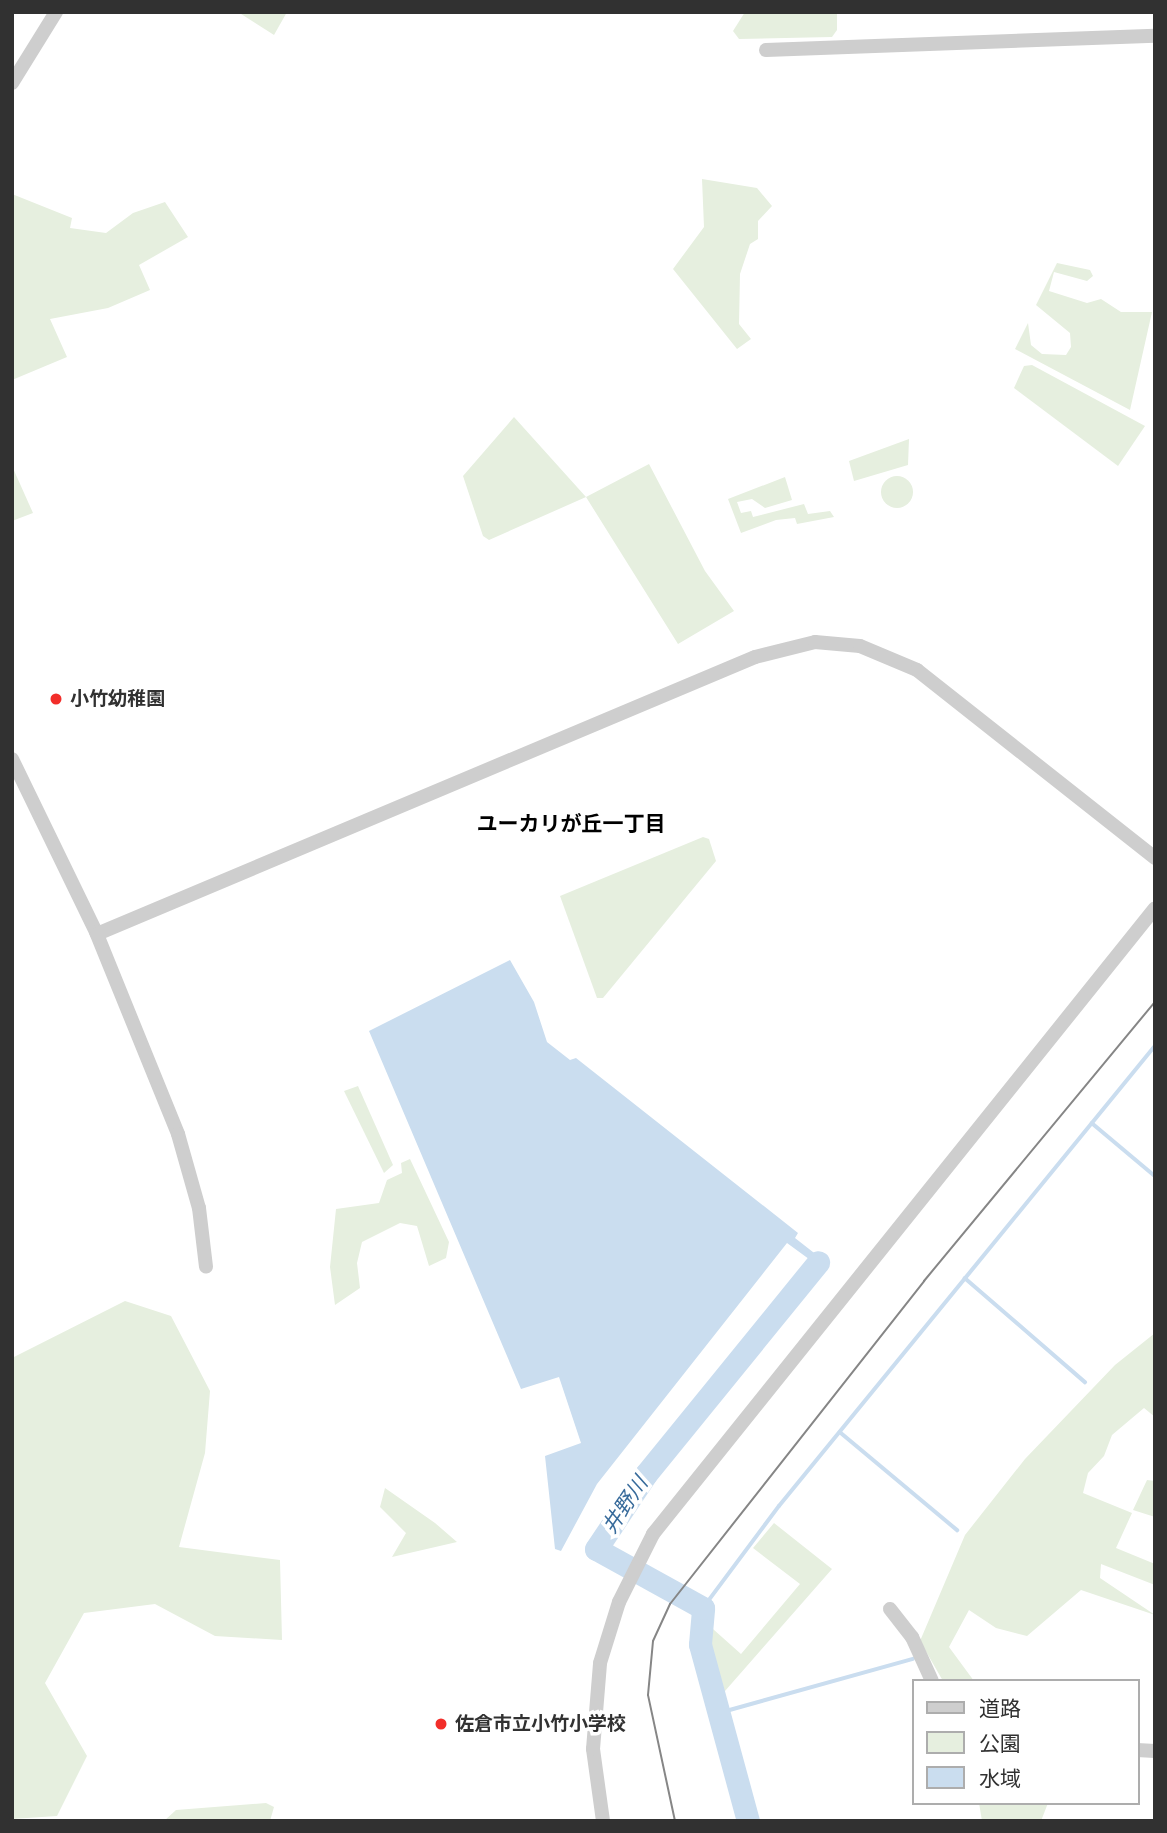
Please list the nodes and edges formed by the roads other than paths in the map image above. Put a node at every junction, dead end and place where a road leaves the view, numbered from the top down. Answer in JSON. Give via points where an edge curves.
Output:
{"nodes":[{"id":1,"x":56,"y":12,"type":"edge"},
{"id":2,"x":1155,"y":37,"type":"edge"},
{"id":3,"x":766,"y":50,"type":"dead end"},
{"id":4,"x":12,"y":83,"type":"edge"},
{"id":5,"x":12,"y":759,"type":"edge"},
{"id":6,"x":1155,"y":858,"type":"edge"},
{"id":7,"x":1155,"y":908,"type":"edge"},
{"id":8,"x":97,"y":934,"type":"junction"},
{"id":9,"x":206,"y":1267,"type":"dead end"},
{"id":10,"x":890,"y":1609,"type":"dead end"},
{"id":11,"x":931,"y":1679,"type":"edge"},
{"id":12,"x":603,"y":1821,"type":"edge"}],
"edges":[{"from":1,"to":4,"type":"street"},
{"from":2,"to":3,"type":"street"},
{"from":5,"to":8,"type":"street"},
{"from":6,"to":8,"type":"street","via":[[917,670],[860,646],[815,642],[755,657]]},
{"from":7,"to":12,"type":"street","via":[[653,1534],[619,1602],[600,1663],[593,1749]]},
{"from":8,"to":9,"type":"street","via":[[187,1157]]},
{"from":10,"to":11,"type":"street","via":[[912,1637]]}]}
